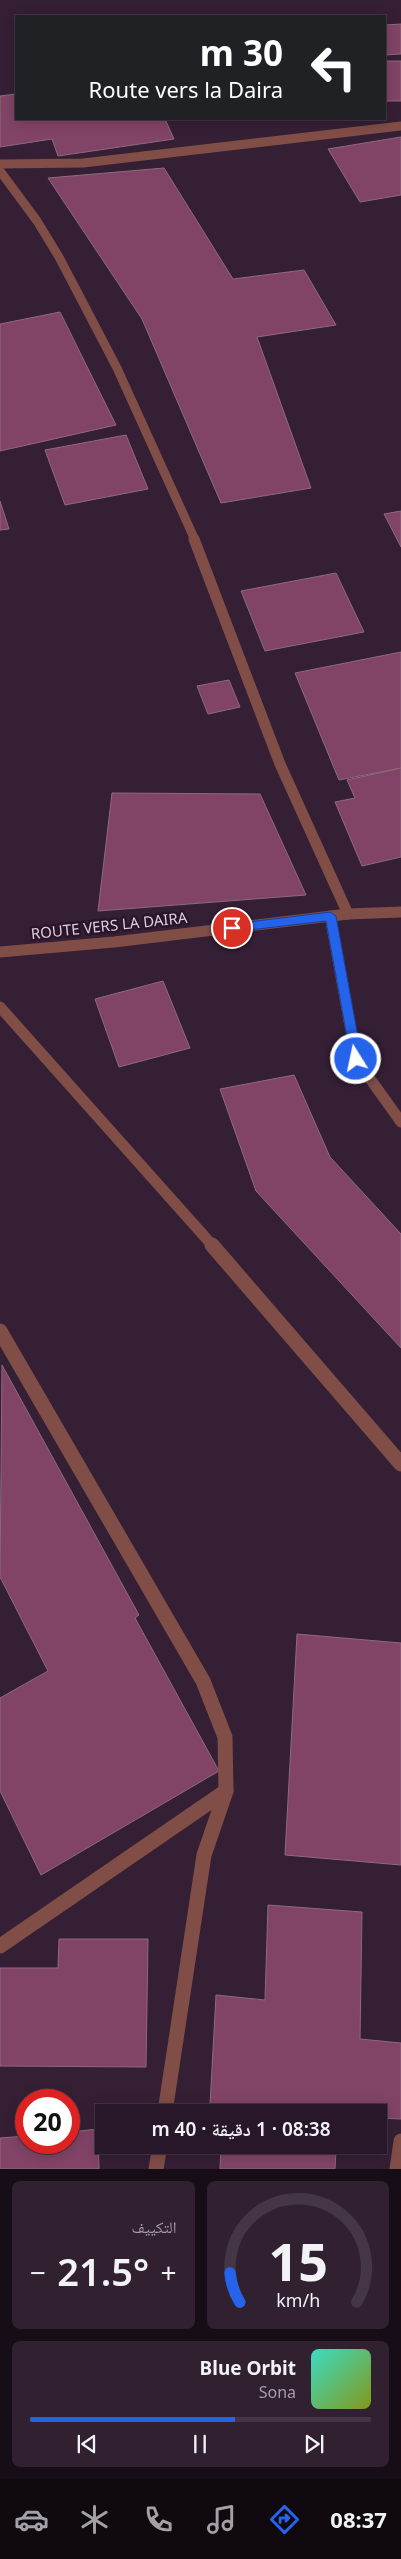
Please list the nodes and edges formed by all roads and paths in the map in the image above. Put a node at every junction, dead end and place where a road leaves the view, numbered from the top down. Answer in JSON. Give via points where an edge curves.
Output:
{"nodes":[{"id":1,"x":401,"y":126,"type":"edge"},
{"id":2,"x":0,"y":164,"type":"edge"},
{"id":3,"x":0,"y":171,"type":"edge"},
{"id":4,"x":401,"y":912,"type":"edge"},
{"id":5,"x":348,"y":914,"type":"junction"},
{"id":6,"x":330,"y":916,"type":"junction"},
{"id":7,"x":0,"y":952,"type":"edge"},
{"id":8,"x":0,"y":1007,"type":"edge"},
{"id":9,"x":401,"y":1122,"type":"edge"},
{"id":10,"x":0,"y":1331,"type":"edge"},
{"id":11,"x":401,"y":1464,"type":"edge"},
{"id":12,"x":226,"y":1791,"type":"junction"},
{"id":13,"x":0,"y":1946,"type":"edge"},
{"id":14,"x":166,"y":2104,"type":"edge"},
{"id":15,"x":401,"y":2141,"type":"edge"},
{"id":16,"x":158,"y":2154,"type":"edge"},
{"id":17,"x":156,"y":2169,"type":"edge"},
{"id":18,"x":397,"y":2169,"type":"edge"}],
"edges":[{"from":1,"to":2,"type":"street","via":[[83,163]]},
{"from":3,"to":5,"type":"street","via":[[59,257],[117,368],[194,538],[280,764]]},
{"from":4,"to":5,"type":"street","name":"ROUTE VERS LA DAIRA"},
{"from":5,"to":6,"type":"street","name":"ROUTE VERS LA DAIRA"},
{"from":6,"to":7,"type":"street","name":"ROUTE VERS LA DAIRA"},
{"from":6,"to":9,"type":"street","via":[[356,1059]]},
{"from":8,"to":11,"type":"street"},
{"from":10,"to":12,"type":"street","via":[[203,1681],[225,1737]]},
{"from":12,"to":13,"type":"street"},
{"from":12,"to":14,"type":"street","via":[[204,1855]]},
{"from":15,"to":18,"type":"street"},
{"from":16,"to":17,"type":"street"}]}
